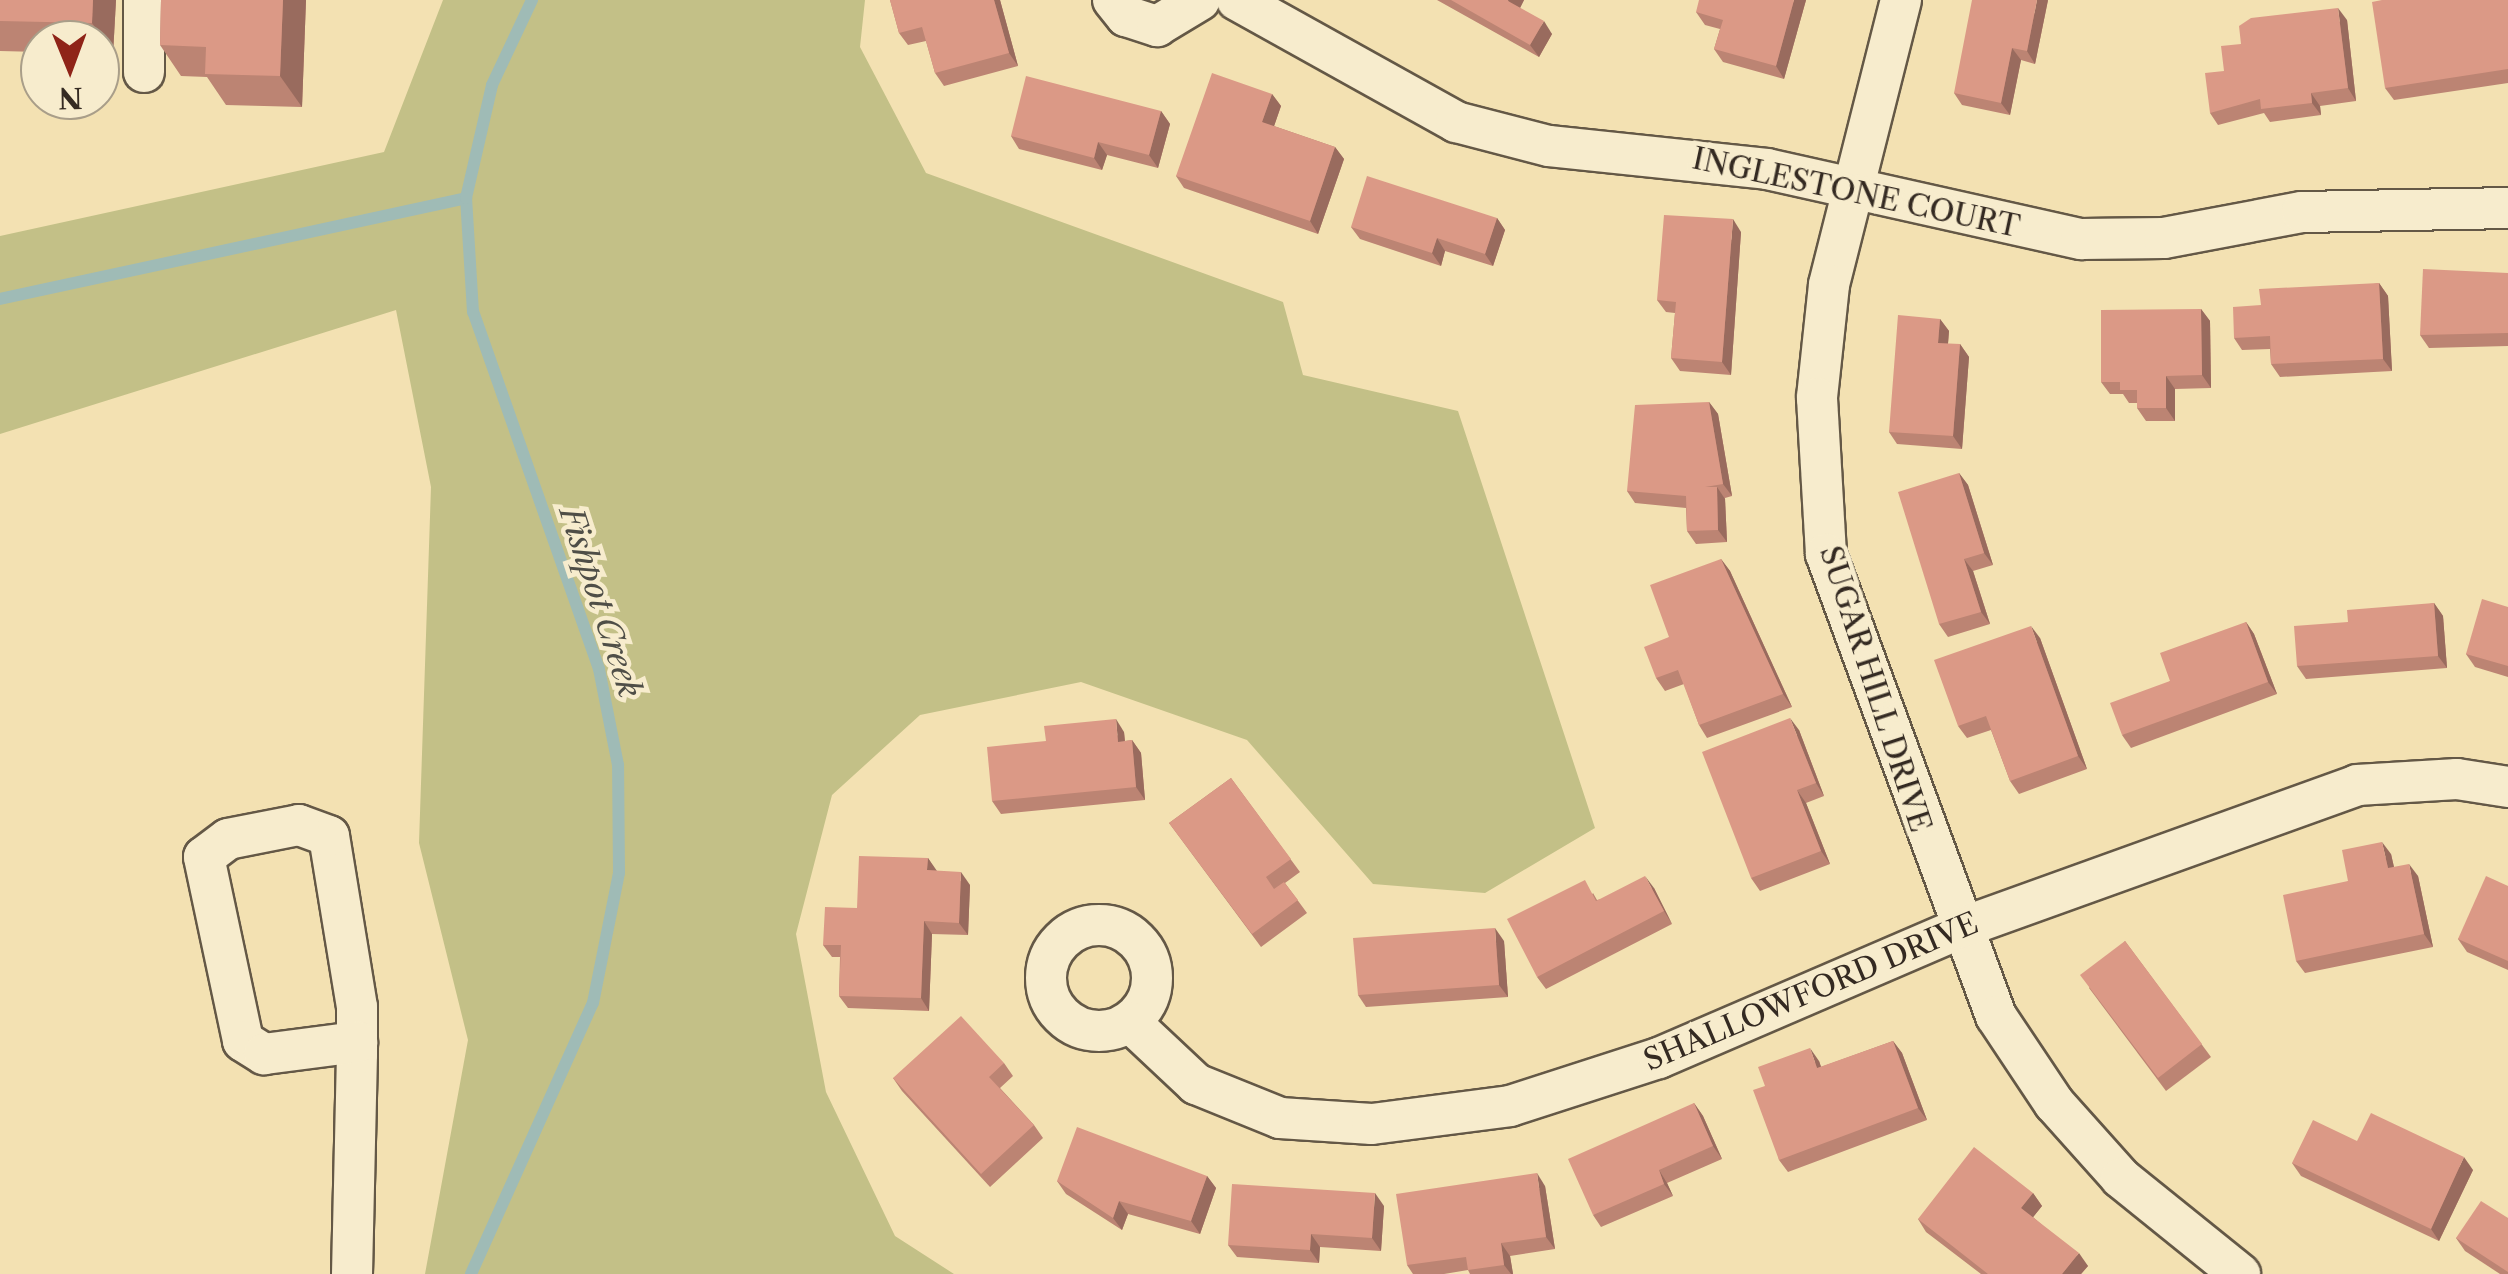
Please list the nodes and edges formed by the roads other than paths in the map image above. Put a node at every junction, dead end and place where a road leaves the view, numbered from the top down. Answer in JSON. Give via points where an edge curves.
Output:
{"nodes":[{"id":1,"x":144,"y":0,"type":"edge"},
{"id":2,"x":1112,"y":0,"type":"edge"},
{"id":3,"x":1200,"y":0,"type":"edge"},
{"id":4,"x":1238,"y":0,"type":"edge"},
{"id":5,"x":1901,"y":0,"type":"edge"},
{"id":6,"x":144,"y":72,"type":"dead end"},
{"id":7,"x":1858,"y":196,"type":"junction"},
{"id":8,"x":2508,"y":208,"type":"edge"},
{"id":9,"x":2508,"y":787,"type":"edge"},
{"id":10,"x":1958,"y":929,"type":"junction"},
{"id":11,"x":1130,"y":1022,"type":"dead end"},
{"id":12,"x":357,"y":1042,"type":"junction"},
{"id":13,"x":352,"y":1274,"type":"edge"},
{"id":14,"x":2240,"y":1274,"type":"edge"}],
"edges":[{"from":1,"to":6,"type":"street"},
{"from":2,"to":3,"type":"street","via":[[1126,16],[1157,26]]},
{"from":4,"to":7,"type":"street","name":"INGLESTONE COURT","via":[[1456,122],[1548,146],[1768,169]]},
{"from":5,"to":7,"type":"street","name":"SUGAR HILL DRIVE"},
{"from":7,"to":8,"type":"street","name":"INGLESTONE COURT","via":[[2081,239],[2164,238],[2302,212]]},
{"from":7,"to":10,"type":"street","name":"SUGAR HILL DRIVE","via":[[1829,285],[1817,398],[1826,554]]},
{"from":9,"to":10,"type":"street","name":"SHALLOWFORD DRIVE","via":[[2457,779],[2357,785]]},
{"from":10,"to":11,"type":"street","name":"SHALLOWFORD DRIVE","via":[[1640,1064],[1510,1106],[1372,1124],[1280,1118],[1228,1100],[1196,1084]]},
{"from":10,"to":14,"type":"street","name":"SUGAR HILL DRIVE","via":[[1996,1016],[2054,1103],[2179,1232]]},
{"from":12,"to":12,"type":"street","via":[[329,836],[300,825],[228,839],[204,857],[243,1041],[264,1054]]},
{"from":12,"to":13,"type":"street"}]}
